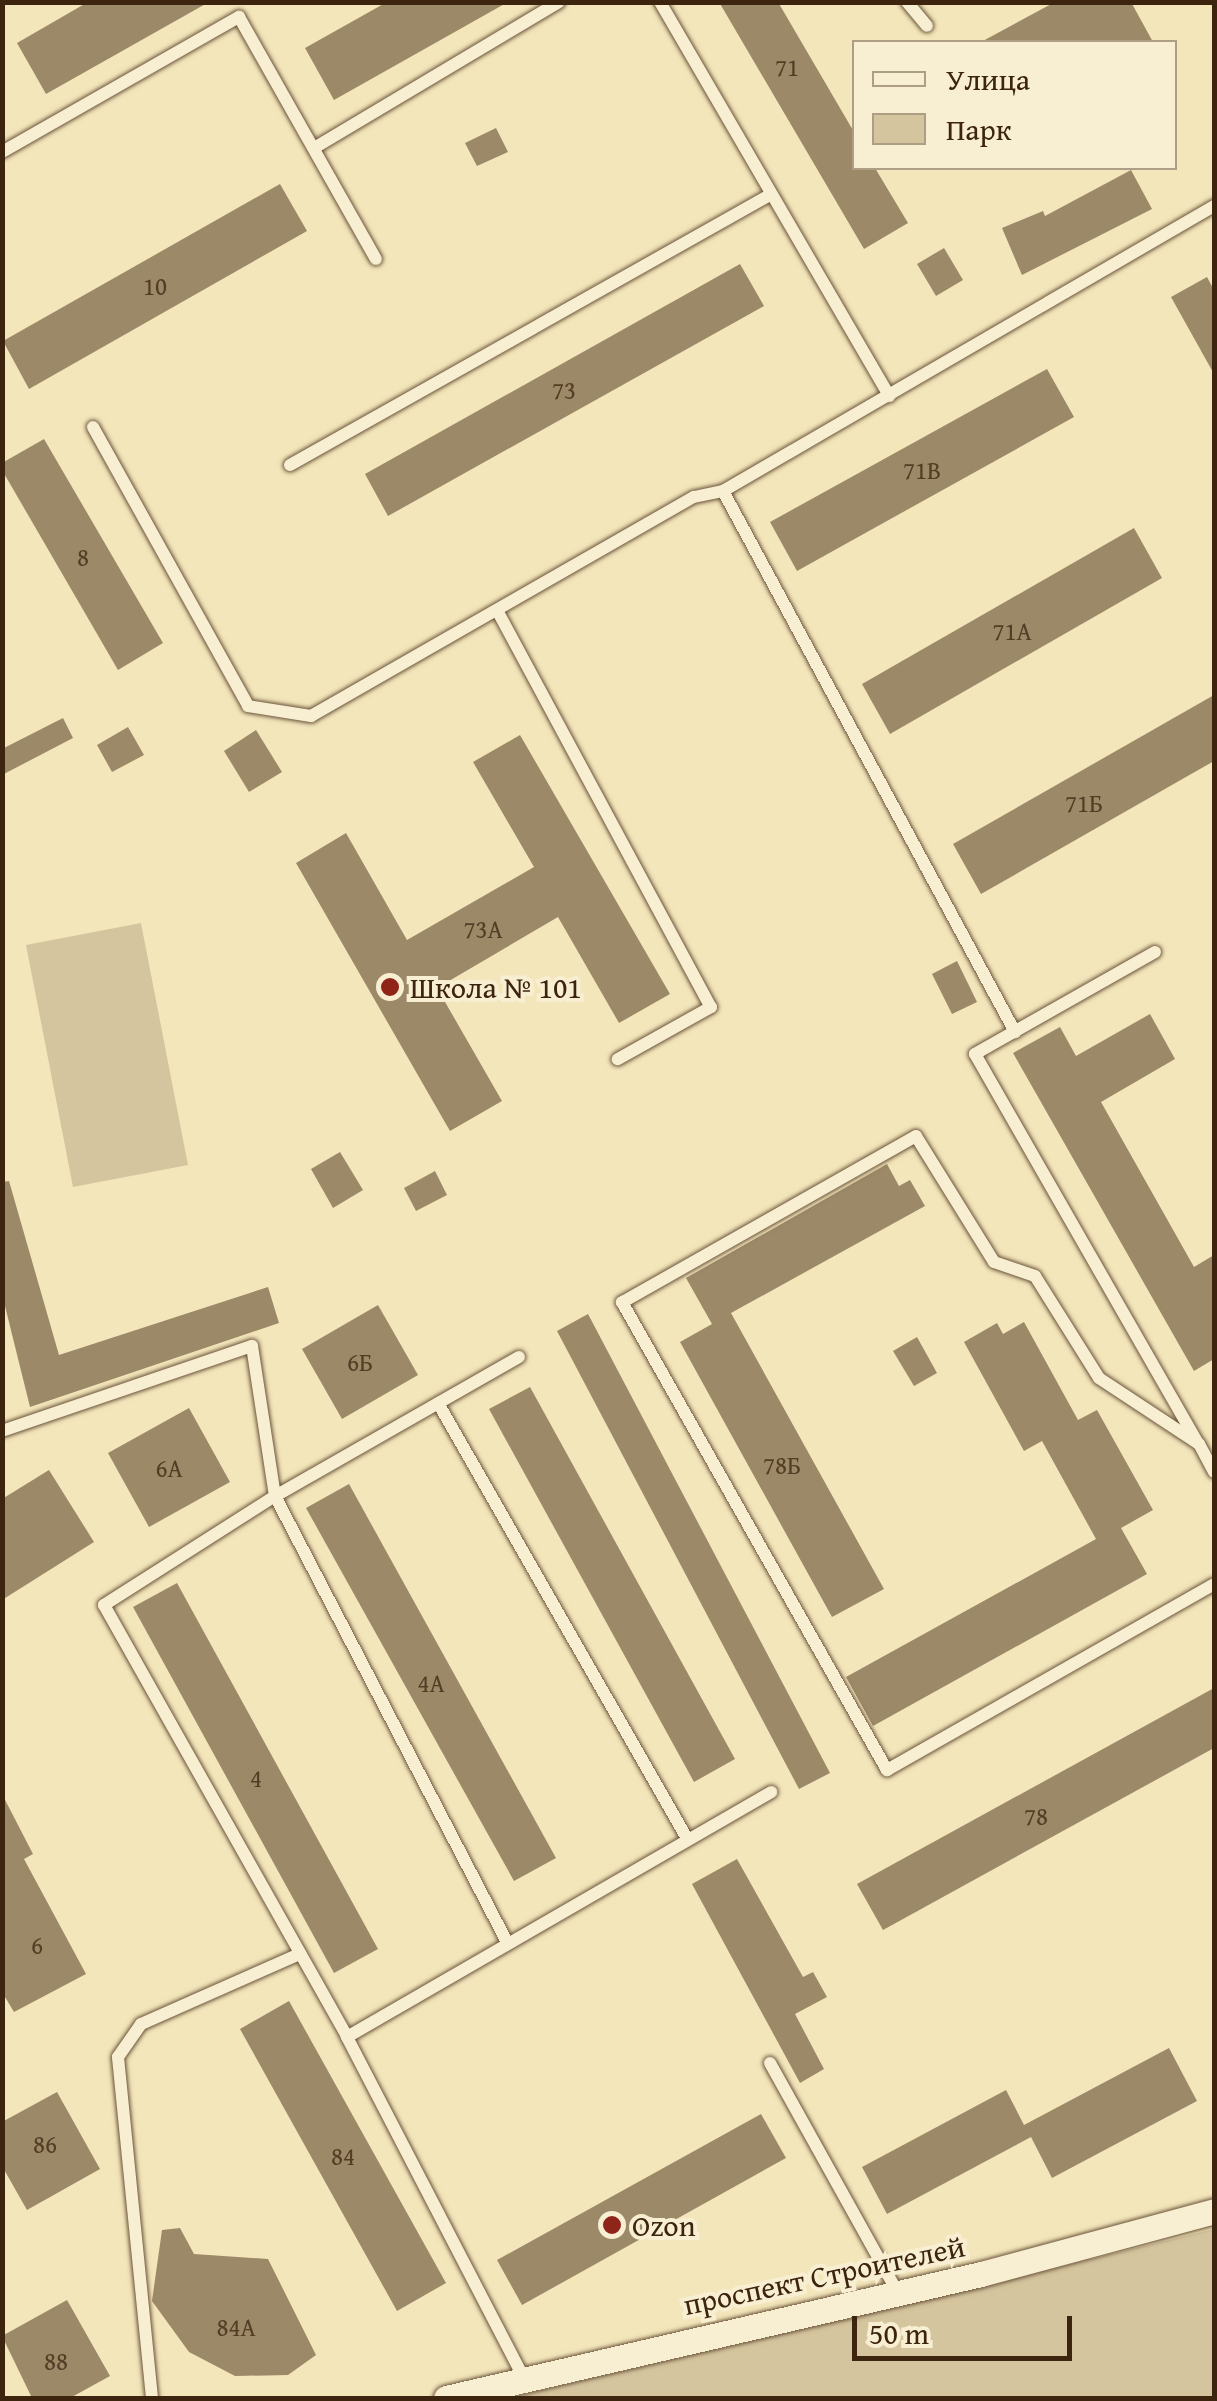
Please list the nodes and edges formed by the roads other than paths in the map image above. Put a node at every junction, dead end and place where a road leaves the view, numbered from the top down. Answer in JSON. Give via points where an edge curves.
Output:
{"nodes":[{"id":1,"x":558,"y":2,"type":"edge"},
{"id":2,"x":660,"y":2,"type":"edge"},
{"id":3,"x":907,"y":2,"type":"edge"},
{"id":4,"x":927,"y":26,"type":"dead end"},
{"id":5,"x":314,"y":148,"type":"junction"},
{"id":6,"x":2,"y":152,"type":"edge"},
{"id":7,"x":770,"y":196,"type":"junction"},
{"id":8,"x":1213,"y":211,"type":"edge"},
{"id":9,"x":376,"y":259,"type":"dead end"},
{"id":10,"x":889,"y":396,"type":"junction"},
{"id":11,"x":93,"y":427,"type":"dead end"},
{"id":12,"x":290,"y":465,"type":"dead end"},
{"id":13,"x":723,"y":491,"type":"junction"},
{"id":14,"x":498,"y":612,"type":"junction"},
{"id":15,"x":1155,"y":952,"type":"dead end"},
{"id":16,"x":1014,"y":1032,"type":"junction"},
{"id":17,"x":618,"y":1059,"type":"dead end"},
{"id":18,"x":519,"y":1357,"type":"dead end"},
{"id":19,"x":438,"y":1403,"type":"junction"},
{"id":20,"x":2,"y":1431,"type":"edge"},
{"id":21,"x":1198,"y":1444,"type":"junction"},
{"id":22,"x":1214,"y":1472,"type":"edge"},
{"id":23,"x":275,"y":1496,"type":"junction"},
{"id":24,"x":1214,"y":1584,"type":"edge"},
{"id":25,"x":772,"y":1792,"type":"dead end"},
{"id":26,"x":688,"y":1840,"type":"junction"},
{"id":27,"x":508,"y":1944,"type":"junction"},
{"id":28,"x":300,"y":1954,"type":"junction"},
{"id":29,"x":347,"y":2038,"type":"junction"},
{"id":30,"x":770,"y":2063,"type":"dead end"},
{"id":31,"x":1214,"y":2211,"type":"edge"},
{"id":32,"x":896,"y":2289,"type":"junction"},
{"id":33,"x":523,"y":2377,"type":"junction"},
{"id":34,"x":152,"y":2398,"type":"edge"},
{"id":35,"x":446,"y":2398,"type":"edge"}],
"edges":[{"from":1,"to":5,"type":"lane"},
{"from":2,"to":7,"type":"lane"},
{"from":3,"to":4,"type":"lane"},
{"from":5,"to":6,"type":"lane","via":[[240,17]]},
{"from":5,"to":9,"type":"lane"},
{"from":7,"to":10,"type":"lane"},
{"from":7,"to":12,"type":"lane"},
{"from":8,"to":10,"type":"lane"},
{"from":10,"to":13,"type":"lane"},
{"from":11,"to":14,"type":"lane","via":[[248,706],[311,716]]},
{"from":13,"to":14,"type":"lane","via":[[694,497]]},
{"from":13,"to":16,"type":"lane"},
{"from":14,"to":17,"type":"lane","via":[[711,1007]]},
{"from":15,"to":16,"type":"lane"},
{"from":16,"to":21,"type":"lane","via":[[975,1054]]},
{"from":18,"to":19,"type":"lane"},
{"from":19,"to":23,"type":"lane"},
{"from":19,"to":26,"type":"lane"},
{"from":20,"to":23,"type":"lane","via":[[252,1346]]},
{"from":21,"to":22,"type":"lane"},
{"from":21,"to":24,"type":"lane","via":[[1098,1378],[1034,1276],[994,1262],[916,1136],[622,1302],[887,1770]]},
{"from":23,"to":27,"type":"lane"},
{"from":23,"to":28,"type":"lane","via":[[104,1605]]},
{"from":25,"to":26,"type":"lane"},
{"from":26,"to":27,"type":"lane"},
{"from":27,"to":29,"type":"lane"},
{"from":28,"to":29,"type":"lane"},
{"from":28,"to":34,"type":"lane","via":[[142,2024],[118,2057]]},
{"from":29,"to":33,"type":"lane"},
{"from":30,"to":32,"type":"lane"},
{"from":31,"to":32,"type":"street","name":"проспект Строителей","via":[[981,2274]]},
{"from":32,"to":33,"type":"street","name":"проспект Строителей"},
{"from":33,"to":35,"type":"street","name":"проспект Строителей"}]}
